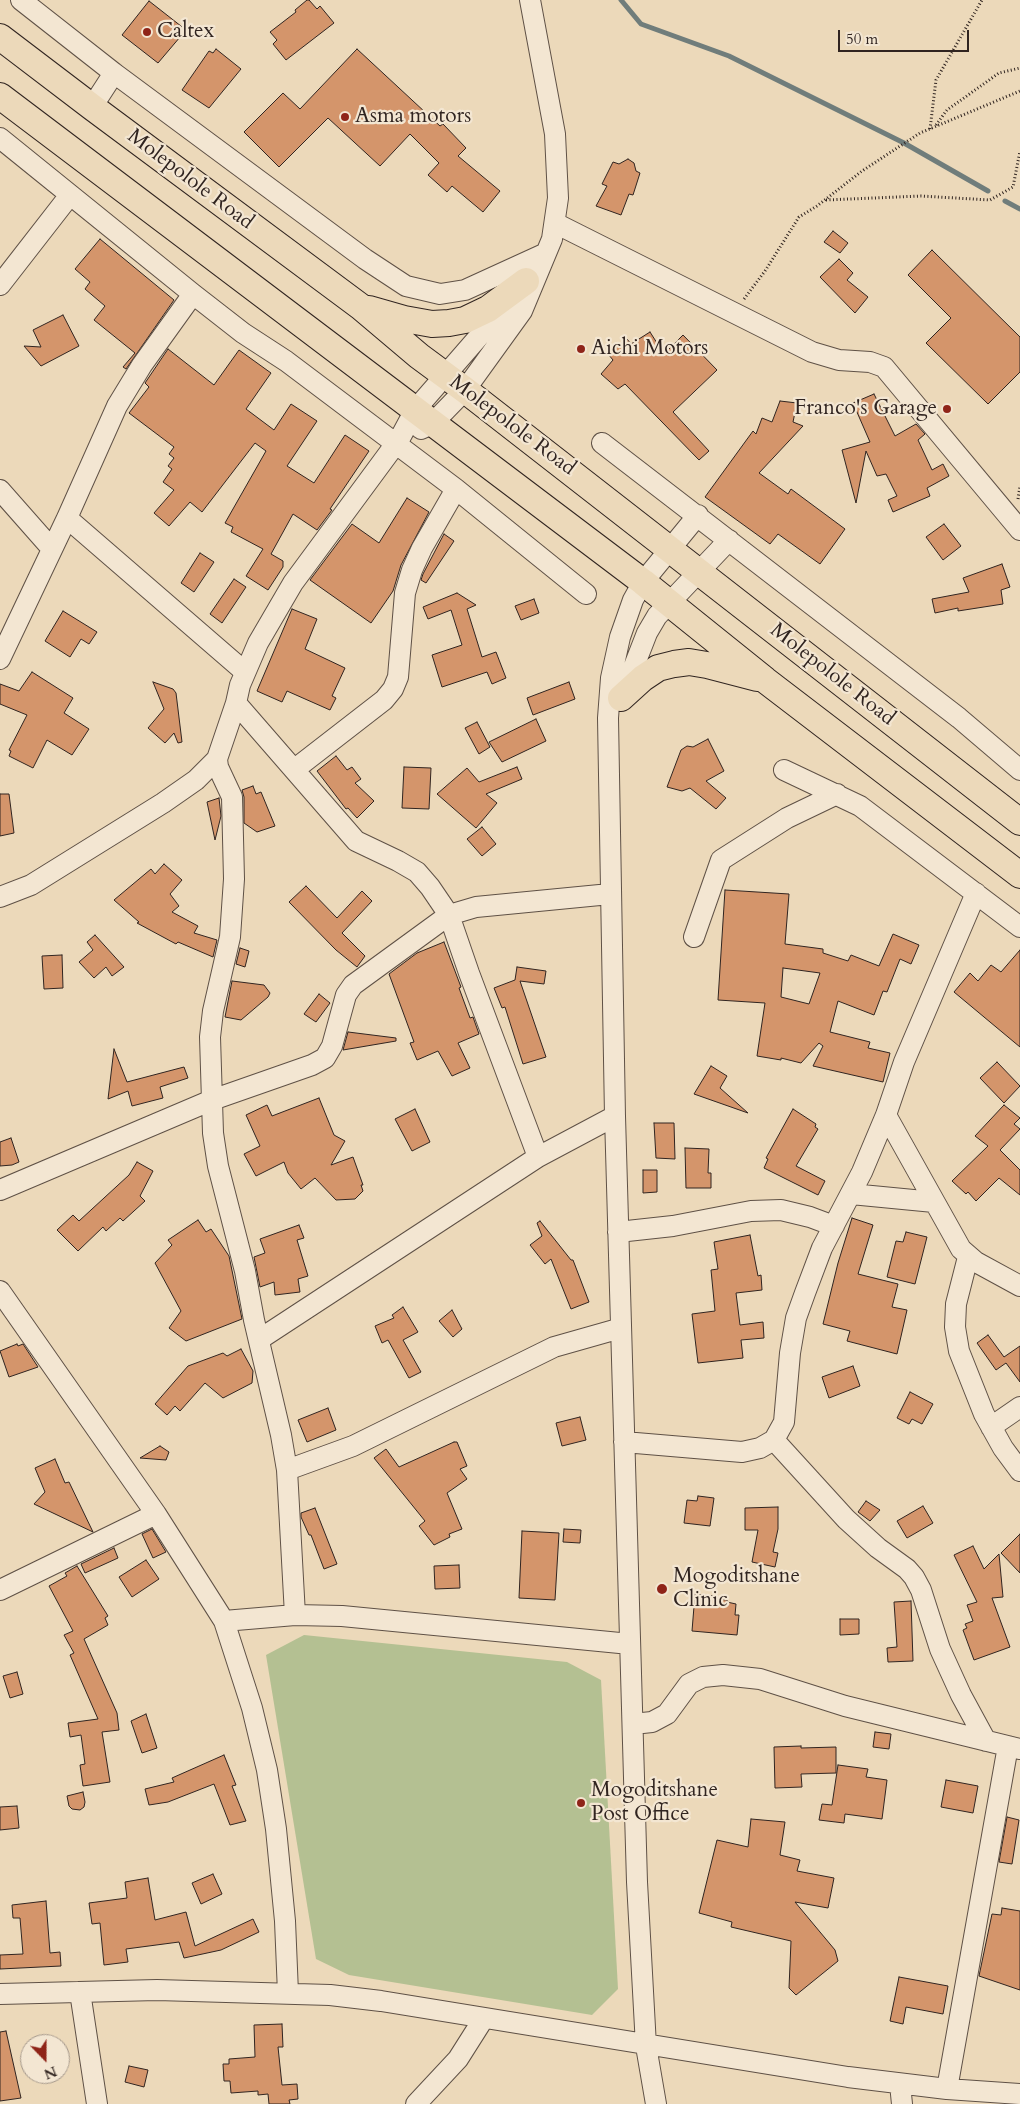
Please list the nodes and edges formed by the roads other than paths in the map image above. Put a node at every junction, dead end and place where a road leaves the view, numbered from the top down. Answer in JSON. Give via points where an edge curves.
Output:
{"nodes":[{"id":1,"x":21,"y":0,"type":"edge"},
{"id":2,"x":530,"y":0,"type":"edge"},
{"id":3,"x":0,"y":37,"type":"edge"},
{"id":4,"x":114,"y":73,"type":"junction"},
{"id":5,"x":0,"y":96,"type":"edge"},
{"id":6,"x":92,"y":107,"type":"junction"},
{"id":7,"x":0,"y":138,"type":"edge"},
{"id":8,"x":70,"y":195,"type":"junction"},
{"id":9,"x":555,"y":223,"type":"junction"},
{"id":10,"x":538,"y":267,"type":"junction"},
{"id":11,"x":0,"y":285,"type":"edge"},
{"id":12,"x":193,"y":294,"type":"junction"},
{"id":13,"x":361,"y":307,"type":"junction"},
{"id":14,"x":455,"y":382,"type":"junction"},
{"id":15,"x":424,"y":417,"type":"junction"},
{"id":16,"x":398,"y":441,"type":"junction"},
{"id":17,"x":602,"y":443,"type":"dead end"},
{"id":18,"x":0,"y":490,"type":"edge"},
{"id":19,"x":456,"y":490,"type":"junction"},
{"id":20,"x":698,"y":515,"type":"junction"},
{"id":21,"x":67,"y":518,"type":"junction"},
{"id":22,"x":1020,"y":530,"type":"edge"},
{"id":23,"x":729,"y":540,"type":"junction"},
{"id":24,"x":52,"y":549,"type":"junction"},
{"id":25,"x":671,"y":549,"type":"junction"},
{"id":26,"x":699,"y":571,"type":"junction"},
{"id":27,"x":643,"y":582,"type":"junction"},
{"id":28,"x":586,"y":594,"type":"dead end"},
{"id":29,"x":669,"y":602,"type":"junction"},
{"id":30,"x":0,"y":659,"type":"edge"},
{"id":31,"x":246,"y":672,"type":"junction"},
{"id":32,"x":765,"y":680,"type":"junction"},
{"id":33,"x":621,"y":698,"type":"junction"},
{"id":34,"x":236,"y":703,"type":"junction"},
{"id":35,"x":609,"y":735,"type":"junction"},
{"id":36,"x":217,"y":759,"type":"junction"},
{"id":37,"x":295,"y":769,"type":"junction"},
{"id":38,"x":784,"y":770,"type":"dead end"},
{"id":39,"x":1020,"y":770,"type":"edge"},
{"id":40,"x":837,"y":794,"type":"junction"},
{"id":41,"x":1020,"y":822,"type":"edge"},
{"id":42,"x":1020,"y":875,"type":"edge"},
{"id":43,"x":976,"y":893,"type":"junction"},
{"id":44,"x":610,"y":894,"type":"junction"},
{"id":45,"x":0,"y":897,"type":"edge"},
{"id":46,"x":449,"y":915,"type":"junction"},
{"id":47,"x":1020,"y":927,"type":"edge"},
{"id":48,"x":694,"y":937,"type":"dead end"},
{"id":49,"x":212,"y":1100,"type":"junction"},
{"id":50,"x":886,"y":1115,"type":"junction"},
{"id":51,"x":615,"y":1116,"type":"junction"},
{"id":52,"x":538,"y":1157,"type":"junction"},
{"id":53,"x":0,"y":1190,"type":"edge"},
{"id":54,"x":851,"y":1194,"type":"junction"},
{"id":55,"x":934,"y":1202,"type":"junction"},
{"id":56,"x":834,"y":1226,"type":"junction"},
{"id":57,"x":618,"y":1232,"type":"junction"},
{"id":58,"x":968,"y":1257,"type":"junction"},
{"id":59,"x":1020,"y":1286,"type":"edge"},
{"id":60,"x":0,"y":1291,"type":"edge"},
{"id":61,"x":621,"y":1328,"type":"junction"},
{"id":62,"x":260,"y":1339,"type":"junction"},
{"id":63,"x":1020,"y":1407,"type":"edge"},
{"id":64,"x":990,"y":1427,"type":"junction"},
{"id":65,"x":774,"y":1440,"type":"junction"},
{"id":66,"x":624,"y":1442,"type":"junction"},
{"id":67,"x":287,"y":1470,"type":"junction"},
{"id":68,"x":1020,"y":1471,"type":"edge"},
{"id":69,"x":156,"y":1514,"type":"junction"},
{"id":70,"x":0,"y":1590,"type":"edge"},
{"id":71,"x":295,"y":1615,"type":"junction"},
{"id":72,"x":224,"y":1621,"type":"junction"},
{"id":73,"x":630,"y":1644,"type":"junction"},
{"id":74,"x":633,"y":1724,"type":"junction"},
{"id":75,"x":986,"y":1741,"type":"junction"},
{"id":76,"x":1014,"y":1748,"type":"edge"},
{"id":77,"x":80,"y":1992,"type":"junction"},
{"id":78,"x":288,"y":1993,"type":"junction"},
{"id":79,"x":0,"y":1994,"type":"edge"},
{"id":80,"x":484,"y":2018,"type":"junction"},
{"id":81,"x":646,"y":2046,"type":"junction"},
{"id":82,"x":947,"y":2089,"type":"junction"},
{"id":83,"x":901,"y":2094,"type":"edge"},
{"id":84,"x":1020,"y":2094,"type":"edge"},
{"id":85,"x":97,"y":2104,"type":"edge"},
{"id":86,"x":416,"y":2104,"type":"edge"},
{"id":87,"x":656,"y":2104,"type":"edge"}],
"edges":[{"from":1,"to":4,"type":"street"},
{"from":2,"to":9,"type":"street","via":[[555,134],[558,198]]},
{"from":3,"to":6,"type":"main road","name":"Molepolole Road"},
{"from":4,"to":6,"type":"street"},
{"from":4,"to":10,"type":"street","via":[[406,286],[440,294],[466,290]]},
{"from":5,"to":15,"type":"main road","name":"Molepolole Road"},
{"from":6,"to":13,"type":"main road","name":"Molepolole Road"},
{"from":7,"to":8,"type":"street"},
{"from":8,"to":11,"type":"street"},
{"from":8,"to":12,"type":"street"},
{"from":9,"to":10,"type":"street"},
{"from":9,"to":22,"type":"street","via":[[812,352],[884,367]]},
{"from":10,"to":13,"type":"main road","via":[[488,309],[465,320],[432,324]]},
{"from":10,"to":14,"type":"street"},
{"from":12,"to":16,"type":"street","via":[[243,333]]},
{"from":12,"to":21,"type":"street","via":[[117,406]]},
{"from":13,"to":14,"type":"main road","name":"Molepolole Road"},
{"from":14,"to":15,"type":"street"},
{"from":14,"to":25,"type":"main road","name":"Molepolole Road"},
{"from":15,"to":16,"type":"street"},
{"from":15,"to":27,"type":"main road","name":"Molepolole Road"},
{"from":16,"to":19,"type":"street"},
{"from":16,"to":31,"type":"street","via":[[296,578],[258,643]]},
{"from":17,"to":20,"type":"street"},
{"from":18,"to":24,"type":"street"},
{"from":19,"to":28,"type":"street"},
{"from":19,"to":37,"type":"street","via":[[412,570],[406,593],[398,677],[393,689],[384,700]]},
{"from":20,"to":23,"type":"street"},
{"from":20,"to":25,"type":"street"},
{"from":21,"to":24,"type":"street"},
{"from":21,"to":31,"type":"street"},
{"from":23,"to":26,"type":"street"},
{"from":23,"to":39,"type":"street","via":[[959,718]]},
{"from":24,"to":30,"type":"street"},
{"from":25,"to":26,"type":"main road","name":"Molepolole Road"},
{"from":25,"to":27,"type":"street"},
{"from":26,"to":29,"type":"street"},
{"from":26,"to":41,"type":"main road","name":"Molepolole Road"},
{"from":27,"to":29,"type":"main road","name":"Molepolole Road"},
{"from":27,"to":35,"type":"street","via":[[626,616],[618,645],[611,678]]},
{"from":29,"to":32,"type":"main road","name":"Molepolole Road"},
{"from":29,"to":33,"type":"street","via":[[647,633]]},
{"from":31,"to":34,"type":"street"},
{"from":32,"to":33,"type":"main road","via":[[689,662],[658,668]]},
{"from":32,"to":42,"type":"main road","name":"Molepolole Road"},
{"from":33,"to":35,"type":"street"},
{"from":34,"to":36,"type":"street"},
{"from":34,"to":37,"type":"street"},
{"from":35,"to":44,"type":"street"},
{"from":36,"to":45,"type":"street","via":[[170,799],[31,885]]},
{"from":36,"to":49,"type":"street","via":[[232,797],[234,910],[210,1037]]},
{"from":37,"to":46,"type":"street","via":[[356,841],[417,872]]},
{"from":38,"to":40,"type":"street"},
{"from":40,"to":43,"type":"street","via":[[860,806]]},
{"from":40,"to":48,"type":"street","via":[[787,818],[721,860]]},
{"from":43,"to":47,"type":"street"},
{"from":43,"to":50,"type":"street","via":[[904,1062]]},
{"from":44,"to":46,"type":"street","via":[[476,907]]},
{"from":44,"to":51,"type":"street"},
{"from":46,"to":49,"type":"street","via":[[353,985],[346,996],[332,1046],[325,1058]]},
{"from":46,"to":52,"type":"street"},
{"from":49,"to":53,"type":"street"},
{"from":49,"to":62,"type":"street","via":[[218,1166]]},
{"from":50,"to":54,"type":"street"},
{"from":50,"to":55,"type":"street"},
{"from":51,"to":52,"type":"street"},
{"from":51,"to":57,"type":"street"},
{"from":52,"to":62,"type":"street"},
{"from":54,"to":55,"type":"street"},
{"from":54,"to":56,"type":"street"},
{"from":55,"to":58,"type":"street"},
{"from":56,"to":57,"type":"street","via":[[780,1210],[750,1211],[673,1226]]},
{"from":56,"to":65,"type":"street","via":[[822,1248],[796,1318],[784,1422]]},
{"from":57,"to":61,"type":"street"},
{"from":58,"to":59,"type":"street"},
{"from":58,"to":64,"type":"street","via":[[956,1304],[955,1327],[969,1379]]},
{"from":60,"to":69,"type":"street"},
{"from":61,"to":66,"type":"street"},
{"from":61,"to":67,"type":"street","via":[[554,1347],[361,1442]]},
{"from":62,"to":67,"type":"street"},
{"from":63,"to":64,"type":"street"},
{"from":64,"to":68,"type":"street"},
{"from":65,"to":66,"type":"street","via":[[760,1448],[742,1452]]},
{"from":65,"to":75,"type":"street","via":[[846,1519],[914,1577],[940,1649]]},
{"from":66,"to":73,"type":"street"},
{"from":67,"to":71,"type":"street"},
{"from":69,"to":70,"type":"street"},
{"from":69,"to":72,"type":"street"},
{"from":71,"to":72,"type":"street"},
{"from":71,"to":73,"type":"street","via":[[342,1616]]},
{"from":72,"to":78,"type":"street","via":[[252,1708],[267,1770],[286,1921]]},
{"from":73,"to":74,"type":"street"},
{"from":74,"to":75,"type":"street","via":[[652,1722],[667,1714],[689,1684],[703,1677],[723,1675],[760,1679],[845,1706]]},
{"from":74,"to":81,"type":"street"},
{"from":75,"to":76,"type":"street"},
{"from":76,"to":82,"type":"street"},
{"from":77,"to":78,"type":"street"},
{"from":77,"to":79,"type":"street"},
{"from":77,"to":85,"type":"street"},
{"from":78,"to":80,"type":"street","via":[[381,2001]]},
{"from":80,"to":81,"type":"street"},
{"from":80,"to":86,"type":"street","via":[[458,2059]]},
{"from":81,"to":83,"type":"street"},
{"from":81,"to":87,"type":"street"},
{"from":82,"to":83,"type":"street"},
{"from":82,"to":84,"type":"street"}]}
